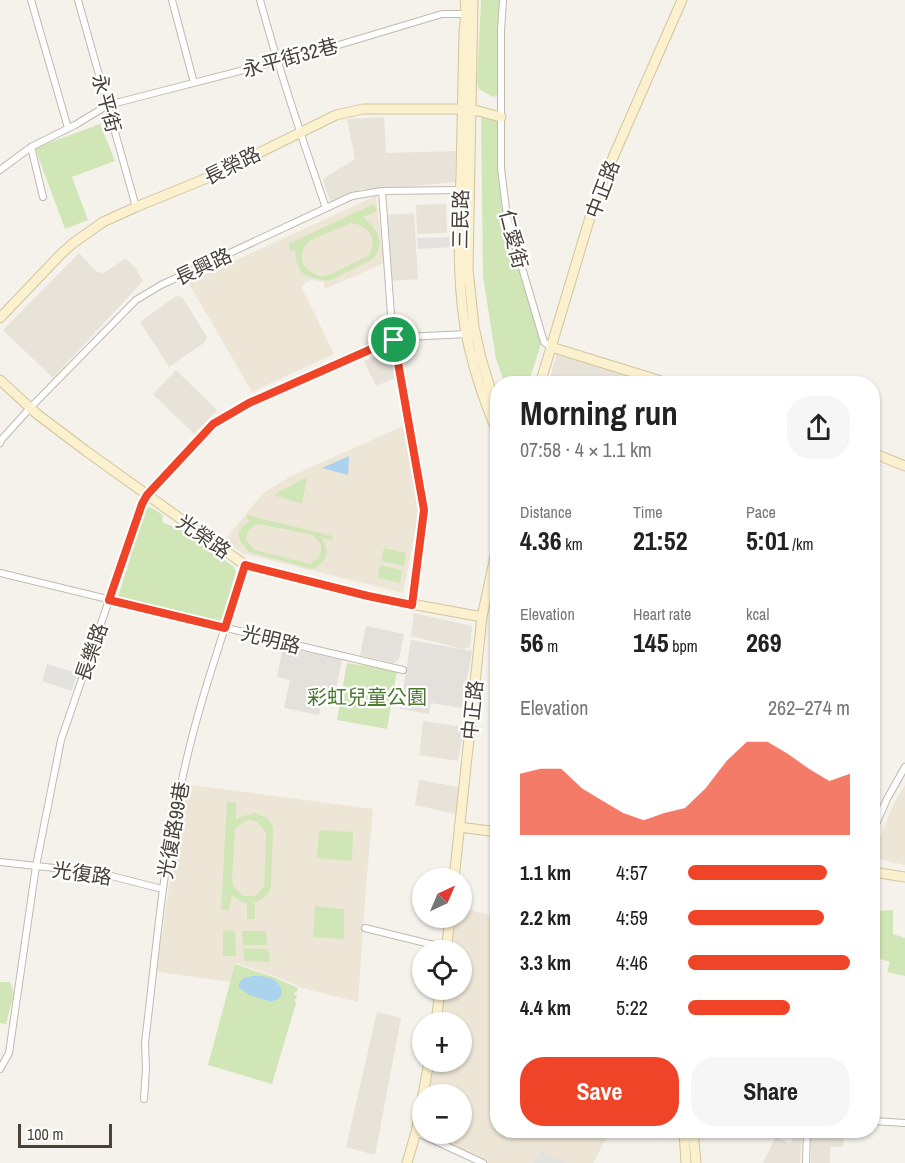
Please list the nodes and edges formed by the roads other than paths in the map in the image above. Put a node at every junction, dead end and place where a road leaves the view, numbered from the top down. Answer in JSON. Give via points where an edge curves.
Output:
{"nodes":[{"id":1,"x":31,"y":0,"type":"edge"},
{"id":2,"x":78,"y":0,"type":"edge"},
{"id":3,"x":171,"y":0,"type":"edge"},
{"id":4,"x":260,"y":0,"type":"edge"},
{"id":5,"x":465,"y":0,"type":"edge"},
{"id":6,"x":473,"y":0,"type":"edge"},
{"id":7,"x":503,"y":0,"type":"edge"},
{"id":8,"x":682,"y":0,"type":"edge"},
{"id":9,"x":469,"y":14,"type":"junction"},
{"id":10,"x":277,"y":62,"type":"junction"},
{"id":11,"x":194,"y":83,"type":"junction"},
{"id":12,"x":108,"y":105,"type":"junction"},
{"id":13,"x":467,"y":109,"type":"junction"},
{"id":14,"x":501,"y":117,"type":"junction"},
{"id":15,"x":68,"y":128,"type":"junction"},
{"id":16,"x":299,"y":132,"type":"junction"},
{"id":17,"x":31,"y":147,"type":"junction"},
{"id":18,"x":0,"y":170,"type":"edge"},
{"id":19,"x":382,"y":190,"type":"junction"},
{"id":20,"x":460,"y":190,"type":"junction"},
{"id":21,"x":43,"y":197,"type":"dead end"},
{"id":22,"x":136,"y":207,"type":"junction"},
{"id":23,"x":326,"y":208,"type":"junction"},
{"id":24,"x":0,"y":318,"type":"edge"},
{"id":25,"x":467,"y":334,"type":"junction"},
{"id":26,"x":394,"y":340,"type":"junction"},
{"id":27,"x":551,"y":347,"type":"junction"},
{"id":28,"x":542,"y":376,"type":"edge"},
{"id":29,"x":645,"y":376,"type":"edge"},
{"id":30,"x":0,"y":380,"type":"edge"},
{"id":31,"x":490,"y":388,"type":"edge"},
{"id":32,"x":30,"y":408,"type":"junction"},
{"id":33,"x":490,"y":416,"type":"edge"},
{"id":34,"x":0,"y":443,"type":"edge"},
{"id":35,"x":880,"y":456,"type":"edge"},
{"id":36,"x":905,"y":466,"type":"edge"},
{"id":37,"x":147,"y":495,"type":"junction"},
{"id":38,"x":245,"y":565,"type":"junction"},
{"id":39,"x":0,"y":573,"type":"edge"},
{"id":40,"x":490,"y":580,"type":"edge"},
{"id":41,"x":109,"y":600,"type":"junction"},
{"id":42,"x":412,"y":605,"type":"junction"},
{"id":43,"x":482,"y":617,"type":"junction"},
{"id":44,"x":225,"y":628,"type":"junction"},
{"id":45,"x":403,"y":670,"type":"dead end"},
{"id":46,"x":905,"y":767,"type":"edge"},
{"id":47,"x":880,"y":815,"type":"edge"},
{"id":48,"x":459,"y":827,"type":"junction"},
{"id":49,"x":490,"y":831,"type":"edge"},
{"id":50,"x":0,"y":862,"type":"edge"},
{"id":51,"x":36,"y":866,"type":"junction"},
{"id":52,"x":455,"y":868,"type":"edge"},
{"id":53,"x":880,"y":873,"type":"edge"},
{"id":54,"x":905,"y":877,"type":"edge"},
{"id":55,"x":162,"y":889,"type":"junction"},
{"id":56,"x":366,"y":928,"type":"dead end"},
{"id":57,"x":412,"y":941,"type":"edge"},
{"id":58,"x":0,"y":1069,"type":"edge"},
{"id":59,"x":144,"y":1099,"type":"dead end"},
{"id":60,"x":880,"y":1121,"type":"edge"},
{"id":61,"x":905,"y":1123,"type":"edge"},
{"id":62,"x":684,"y":1138,"type":"edge"},
{"id":63,"x":694,"y":1138,"type":"edge"},
{"id":64,"x":807,"y":1138,"type":"edge"},
{"id":65,"x":413,"y":1144,"type":"edge"},
{"id":66,"x":442,"y":1144,"type":"edge"},
{"id":67,"x":407,"y":1163,"type":"edge"},
{"id":68,"x":483,"y":1163,"type":"edge"},
{"id":69,"x":686,"y":1163,"type":"edge"},
{"id":70,"x":696,"y":1163,"type":"edge"},
{"id":71,"x":806,"y":1163,"type":"edge"}],
"edges":[{"from":1,"to":15,"type":"street"},
{"from":2,"to":12,"type":"street","name":"永平街"},
{"from":3,"to":11,"type":"street"},
{"from":4,"to":10,"type":"street"},
{"from":5,"to":9,"type":"street","name":"三民路"},
{"from":6,"to":9,"type":"street","name":"三民路"},
{"from":7,"to":14,"type":"street","name":"仁愛街"},
{"from":8,"to":27,"type":"street","name":"中正路","via":[[597,194]]},
{"from":9,"to":10,"type":"street","name":"永平街32巷","via":[[442,14]]},
{"from":9,"to":13,"type":"street","name":"三民路"},
{"from":10,"to":11,"type":"street","name":"永平街32巷"},
{"from":10,"to":16,"type":"street"},
{"from":11,"to":12,"type":"street","name":"永平街32巷"},
{"from":12,"to":15,"type":"street","name":"永平街32巷"},
{"from":12,"to":22,"type":"street","name":"永平街"},
{"from":13,"to":14,"type":"street","name":"長榮路"},
{"from":13,"to":16,"type":"street","name":"長榮路","via":[[363,110],[336,115]]},
{"from":13,"to":20,"type":"street","name":"三民路"},
{"from":13,"to":31,"type":"street","name":"三民路","via":[[470,296]]},
{"from":14,"to":27,"type":"street","name":"仁愛街","via":[[501,168],[507,217],[544,342]]},
{"from":15,"to":17,"type":"street","name":"永平街32巷"},
{"from":16,"to":22,"type":"street","name":"長榮路","via":[[212,176]]},
{"from":16,"to":23,"type":"street"},
{"from":17,"to":18,"type":"street","name":"永平街32巷"},
{"from":17,"to":21,"type":"street"},
{"from":19,"to":20,"type":"street","name":"長興路"},
{"from":19,"to":23,"type":"street","name":"長興路","via":[[352,196]]},
{"from":19,"to":26,"type":"street"},
{"from":20,"to":25,"type":"street","name":"三民路","via":[[460,275]]},
{"from":22,"to":24,"type":"street","name":"長榮路","via":[[103,222],[72,244]]},
{"from":23,"to":32,"type":"street","name":"長興路","via":[[136,300]]},
{"from":25,"to":26,"type":"street","name":"長樂路"},
{"from":25,"to":33,"type":"street","name":"三民路"},
{"from":26,"to":37,"type":"street","name":"長樂路","via":[[249,403],[213,424]]},
{"from":26,"to":42,"type":"street","via":[[424,510]]},
{"from":27,"to":28,"type":"street","name":"中正路"},
{"from":27,"to":29,"type":"street"},
{"from":30,"to":32,"type":"street","name":"光榮路"},
{"from":32,"to":34,"type":"street","name":"長興路"},
{"from":32,"to":37,"type":"street","name":"光榮路"},
{"from":35,"to":36,"type":"street"},
{"from":37,"to":38,"type":"street","name":"光榮路"},
{"from":37,"to":41,"type":"street","name":"長樂路"},
{"from":38,"to":42,"type":"street","name":"光榮路"},
{"from":38,"to":44,"type":"street","name":"光復路99巷"},
{"from":39,"to":41,"type":"street","name":"光明路"},
{"from":40,"to":43,"type":"street","name":"中正路"},
{"from":41,"to":44,"type":"street","name":"光明路"},
{"from":41,"to":51,"type":"street","name":"長樂路","via":[[61,740]]},
{"from":42,"to":43,"type":"street","name":"光榮路"},
{"from":43,"to":48,"type":"street","name":"中正路"},
{"from":44,"to":45,"type":"street","name":"光明路"},
{"from":44,"to":55,"type":"street","name":"光復路99巷","via":[[183,772]]},
{"from":46,"to":47,"type":"street"},
{"from":48,"to":49,"type":"street"},
{"from":48,"to":52,"type":"street","name":"中正路"},
{"from":50,"to":51,"type":"street","name":"光復路"},
{"from":51,"to":55,"type":"street","name":"光復路","via":[[100,873]]},
{"from":51,"to":58,"type":"street","name":"長樂路","via":[[9,1053]]},
{"from":53,"to":54,"type":"street"},
{"from":55,"to":59,"type":"street","name":"光復路99巷","via":[[145,1042]]},
{"from":56,"to":57,"type":"street"},
{"from":60,"to":61,"type":"street"},
{"from":62,"to":69,"type":"street"},
{"from":63,"to":70,"type":"street"},
{"from":64,"to":71,"type":"street"},
{"from":65,"to":67,"type":"street"},
{"from":66,"to":68,"type":"street"}]}
